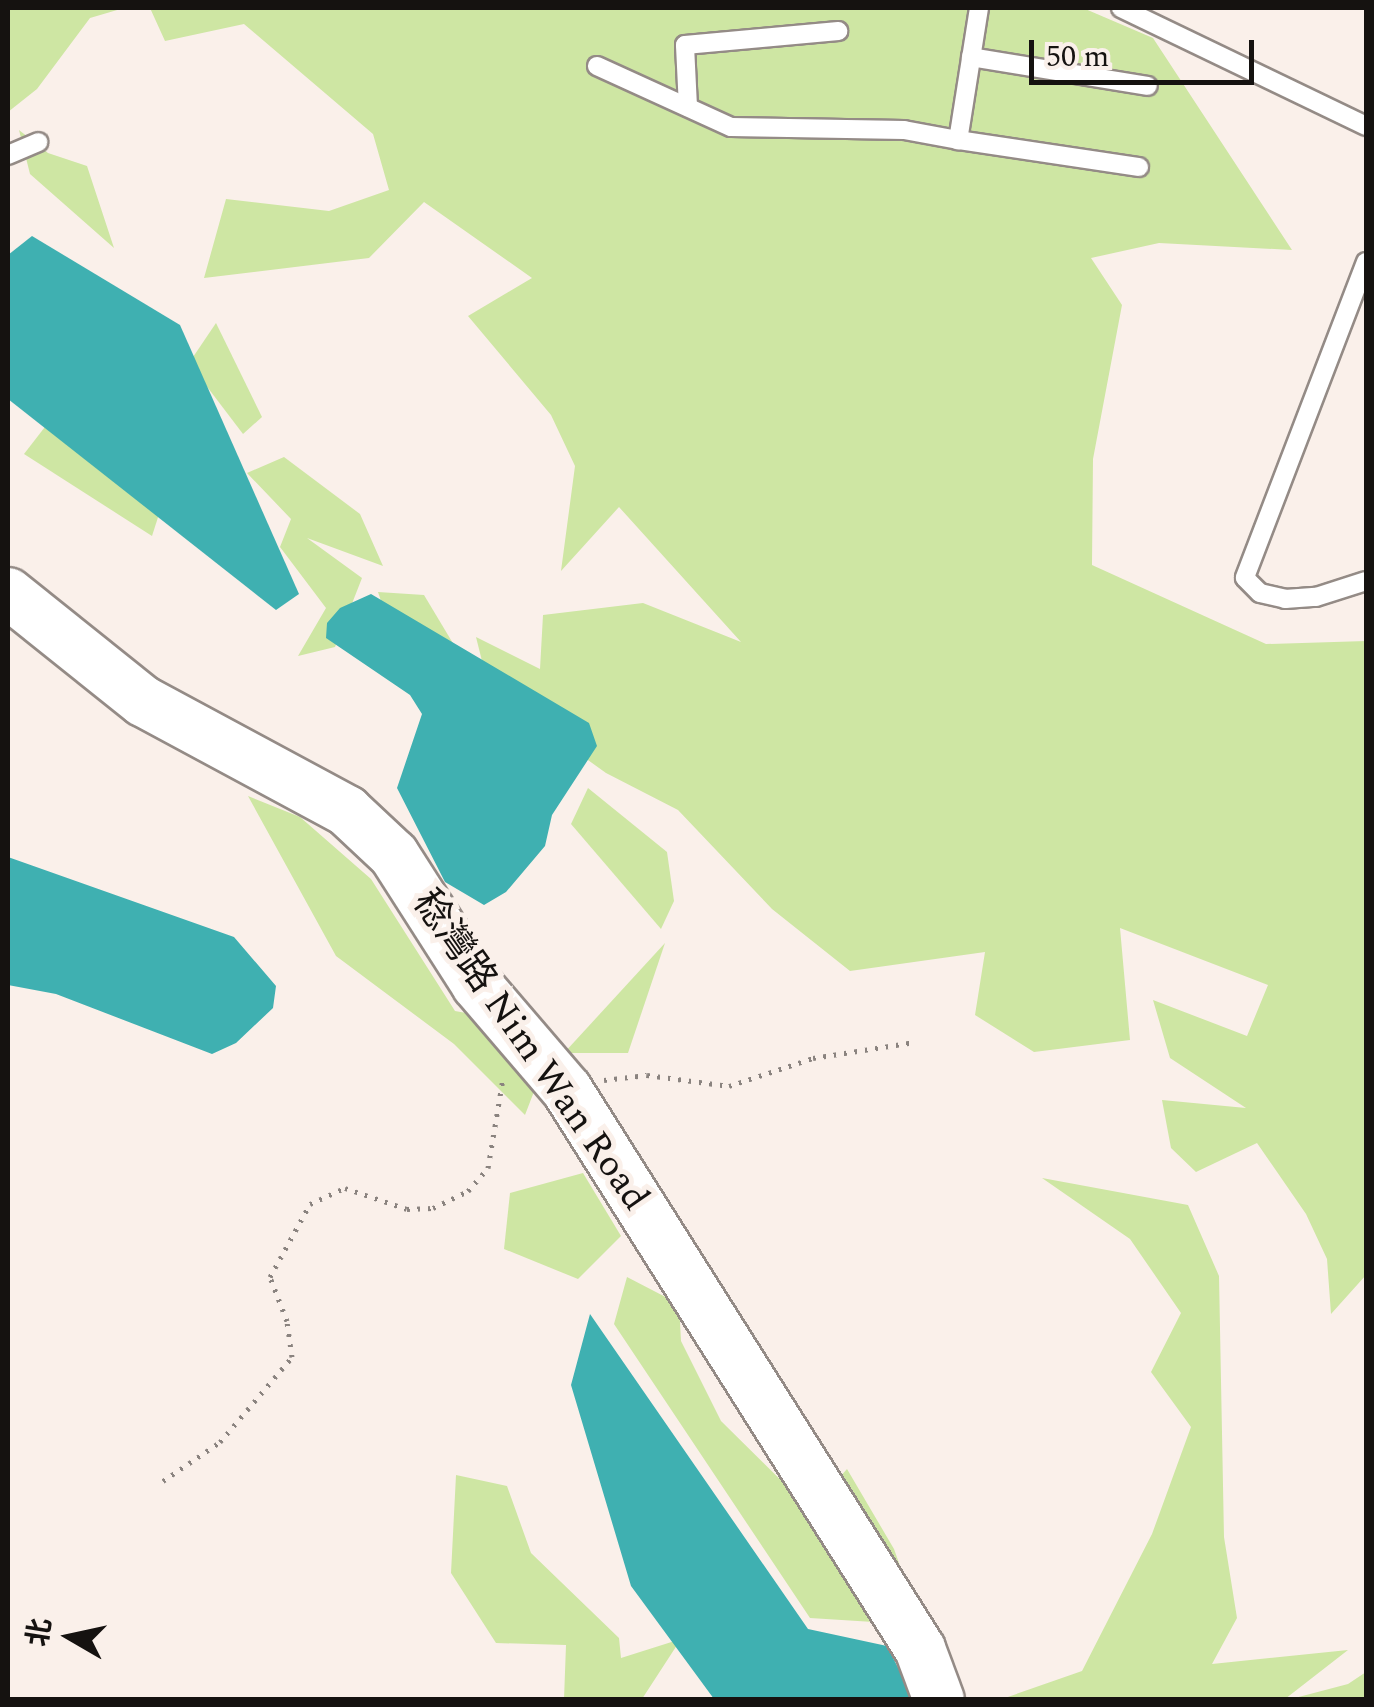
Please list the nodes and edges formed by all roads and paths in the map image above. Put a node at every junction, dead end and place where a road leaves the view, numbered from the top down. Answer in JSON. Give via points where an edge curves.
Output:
{"nodes":[{"id":1,"x":979,"y":8,"type":"edge"},
{"id":2,"x":1121,"y":8,"type":"edge"},
{"id":3,"x":838,"y":32,"type":"dead end"},
{"id":4,"x":971,"y":57,"type":"junction"},
{"id":5,"x":597,"y":66,"type":"dead end"},
{"id":6,"x":1148,"y":86,"type":"dead end"},
{"id":7,"x":688,"y":107,"type":"junction"},
{"id":8,"x":1366,"y":126,"type":"edge"},
{"id":9,"x":958,"y":140,"type":"junction"},
{"id":10,"x":38,"y":142,"type":"dead end"},
{"id":11,"x":8,"y":156,"type":"edge"},
{"id":12,"x":1139,"y":168,"type":"dead end"},
{"id":13,"x":1366,"y":262,"type":"edge"},
{"id":14,"x":1366,"y":581,"type":"edge"},
{"id":15,"x":8,"y":593,"type":"edge"},
{"id":16,"x":512,"y":1021,"type":"junction"},
{"id":17,"x":916,"y":1042,"type":"dead end"},
{"id":18,"x":567,"y":1090,"type":"junction"},
{"id":19,"x":163,"y":1482,"type":"dead end"},
{"id":20,"x":938,"y":1700,"type":"edge"}],
"edges":[{"from":1,"to":4,"type":"lane"},
{"from":2,"to":8,"type":"lane"},
{"from":3,"to":7,"type":"lane","via":[[685,45]]},
{"from":4,"to":6,"type":"lane"},
{"from":4,"to":9,"type":"lane"},
{"from":5,"to":7,"type":"lane"},
{"from":7,"to":9,"type":"lane","via":[[731,127],[904,130]]},
{"from":9,"to":12,"type":"lane"},
{"from":10,"to":11,"type":"lane"},
{"from":13,"to":14,"type":"lane","via":[[1245,578],[1260,592],[1285,599],[1316,598]]},
{"from":15,"to":16,"type":"street","name":"稔灣路 Nim Wan Road","via":[[143,701],[348,811],[394,854],[476,985]]},
{"from":16,"to":18,"type":"street","name":"稔灣路 Nim Wan Road"},
{"from":16,"to":19,"type":"path","via":[[488,1168],[468,1192],[433,1208],[407,1209],[345,1188],[310,1204],[270,1277],[287,1321],[287,1366],[220,1442]]},
{"from":17,"to":18,"type":"path","via":[[813,1058],[730,1086],[647,1075]]},
{"from":18,"to":20,"type":"street","name":"稔灣路 Nim Wan Road","via":[[920,1648]]}]}
